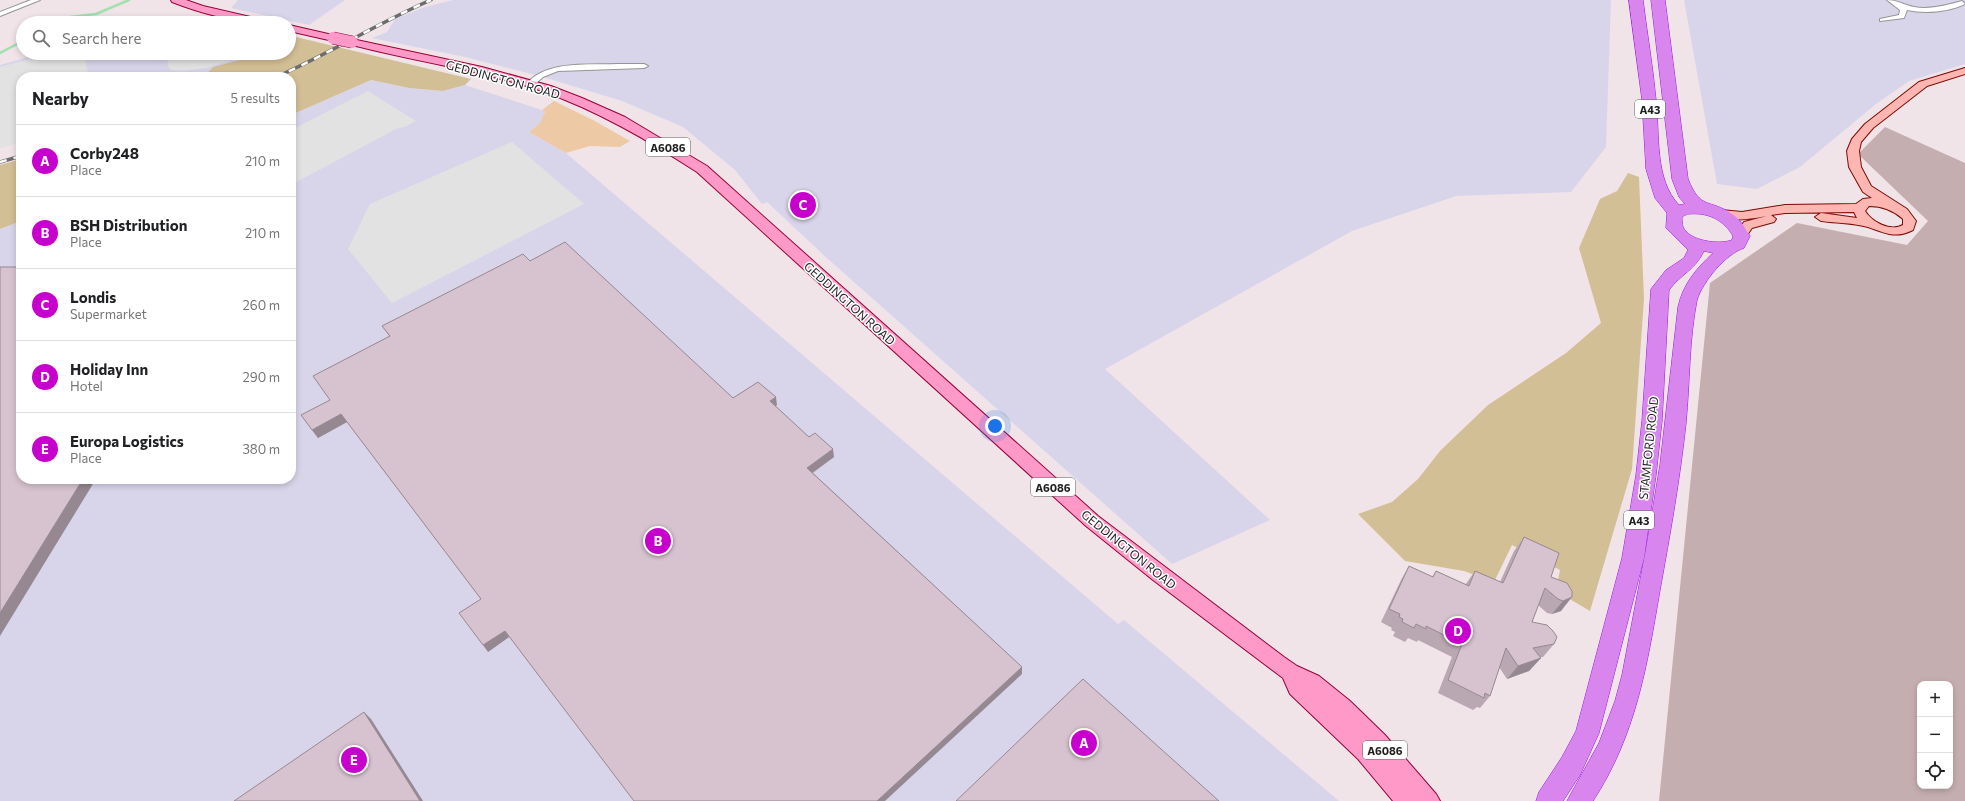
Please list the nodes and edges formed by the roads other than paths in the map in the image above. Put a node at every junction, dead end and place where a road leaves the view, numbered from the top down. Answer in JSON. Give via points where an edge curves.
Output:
{"nodes":[{"id":1,"x":37,"y":0,"type":"edge"},
{"id":2,"x":176,"y":0,"type":"edge"},
{"id":3,"x":1636,"y":0,"type":"edge"},
{"id":4,"x":1658,"y":0,"type":"edge"},
{"id":5,"x":1890,"y":0,"type":"edge"},
{"id":6,"x":1962,"y":3,"type":"dead end"},
{"id":7,"x":1900,"y":6,"type":"junction"},
{"id":8,"x":0,"y":14,"type":"edge"},
{"id":9,"x":232,"y":16,"type":"edge"},
{"id":10,"x":1882,"y":20,"type":"dead end"},
{"id":11,"x":296,"y":30,"type":"edge"},
{"id":12,"x":644,"y":66,"type":"dead end"},
{"id":13,"x":1965,"y":72,"type":"edge"},
{"id":14,"x":530,"y":84,"type":"junction"},
{"id":15,"x":1867,"y":189,"type":"junction"},
{"id":16,"x":1863,"y":205,"type":"junction"},
{"id":17,"x":1890,"y":205,"type":"junction"},
{"id":18,"x":1701,"y":208,"type":"junction"},
{"id":19,"x":1676,"y":212,"type":"junction"},
{"id":20,"x":1720,"y":214,"type":"junction"},
{"id":21,"x":1872,"y":224,"type":"junction"},
{"id":22,"x":1689,"y":240,"type":"junction"},
{"id":23,"x":1735,"y":242,"type":"junction"},
{"id":24,"x":1290,"y":672,"type":"junction"},
{"id":25,"x":1407,"y":801,"type":"edge"},
{"id":26,"x":1429,"y":801,"type":"edge"},
{"id":27,"x":1548,"y":801,"type":"edge"},
{"id":28,"x":1579,"y":801,"type":"edge"}],
"edges":[{"from":1,"to":8,"type":"street"},
{"from":2,"to":9,"type":"main road","via":[[200,9]]},
{"from":3,"to":19,"type":"highway","number":"A43","via":[[1649,100],[1654,169],[1663,198]]},
{"from":4,"to":18,"type":"highway","number":"A43","via":[[1680,179],[1687,198]]},
{"from":5,"to":7,"type":"street"},
{"from":6,"to":7,"type":"street","via":[[1920,12]]},
{"from":7,"to":10,"type":"street","via":[[1904,10],[1902,18]]},
{"from":11,"to":14,"type":"main road","name":"GEDDINGTON ROAD","number":"A6086","bridge":true},
{"from":12,"to":14,"type":"street","via":[[557,69],[540,75]]},
{"from":13,"to":15,"type":"street","via":[[1923,84],[1869,126],[1856,141],[1853,151],[1855,167]]},
{"from":14,"to":24,"type":"main road","name":"GEDDINGTON ROAD","number":"A6086","via":[[608,113],[661,142],[702,170],[1064,496],[1159,574]]},
{"from":15,"to":16,"type":"street"},
{"from":15,"to":17,"type":"street"},
{"from":16,"to":17,"type":"street","via":[[1878,202]]},
{"from":16,"to":20,"type":"street","via":[[1785,209],[1742,216]]},
{"from":16,"to":21,"type":"street","via":[[1863,218]]},
{"from":17,"to":21,"type":"street","via":[[1905,214],[1910,222],[1909,227],[1902,231],[1890,231]]},
{"from":18,"to":19,"type":"highway","number":"A43","via":[[1684,208]]},
{"from":18,"to":20,"type":"highway","number":"A43"},
{"from":19,"to":22,"type":"highway","via":[[1673,219],[1675,227]]},
{"from":20,"to":23,"type":"highway","number":"A43","via":[[1732,222]]},
{"from":21,"to":23,"type":"street","via":[[1833,217],[1792,216],[1748,225]]},
{"from":22,"to":23,"type":"highway","via":[[1710,248]]},
{"from":22,"to":27,"type":"highway","name":"STAMFORD ROAD","number":"A43","via":[[1696,250],[1691,261],[1672,274],[1660,288],[1652,421],[1634,558],[1587,733],[1571,766]]},
{"from":23,"to":28,"type":"highway","name":"STAMFORD ROAD","number":"A43","via":[[1693,286],[1685,318],[1666,493],[1635,669],[1624,715],[1609,751],[1594,780]]},
{"from":24,"to":25,"type":"main road","name":"GEDDINGTON ROAD","via":[[1297,687],[1365,752]]},
{"from":24,"to":26,"type":"main road","name":"GEDDINGTON ROAD","number":"A6086","via":[[1312,682],[1343,708],[1378,742]]}]}
